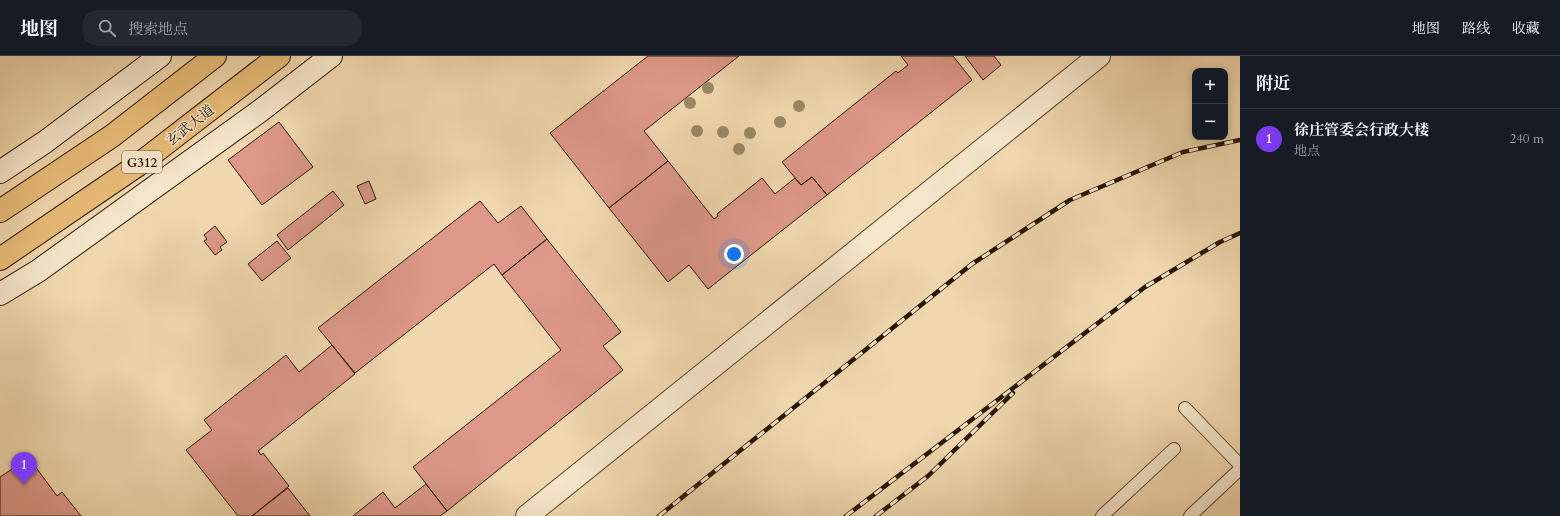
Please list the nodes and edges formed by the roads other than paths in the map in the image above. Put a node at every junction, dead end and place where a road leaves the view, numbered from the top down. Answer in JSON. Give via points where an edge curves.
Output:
{"nodes":[{"id":1,"x":160,"y":56,"type":"edge"},
{"id":2,"x":215,"y":56,"type":"edge"},
{"id":3,"x":279,"y":56,"type":"edge"},
{"id":4,"x":331,"y":56,"type":"edge"},
{"id":5,"x":1099,"y":56,"type":"edge"},
{"id":6,"x":0,"y":172,"type":"edge"},
{"id":7,"x":0,"y":211,"type":"edge"},
{"id":8,"x":0,"y":259,"type":"edge"},
{"id":9,"x":0,"y":294,"type":"edge"},
{"id":10,"x":1185,"y":408,"type":"dead end"},
{"id":11,"x":1174,"y":449,"type":"dead end"},
{"id":12,"x":1240,"y":465,"type":"edge"},
{"id":13,"x":1240,"y":469,"type":"edge"},
{"id":14,"x":527,"y":516,"type":"edge"},
{"id":15,"x":1102,"y":516,"type":"edge"},
{"id":16,"x":1190,"y":516,"type":"edge"}],
"edges":[{"from":1,"to":6,"type":"street","via":[[45,142]]},
{"from":2,"to":7,"type":"highway","number":"G312","via":[[112,136]]},
{"from":3,"to":8,"type":"highway","name":"玄武大道","number":"G312","via":[[138,165]]},
{"from":4,"to":9,"type":"street","via":[[260,111],[38,271]]},
{"from":5,"to":14,"type":"street"},
{"from":10,"to":12,"type":"lane"},
{"from":11,"to":15,"type":"lane"},
{"from":13,"to":16,"type":"lane"}]}
